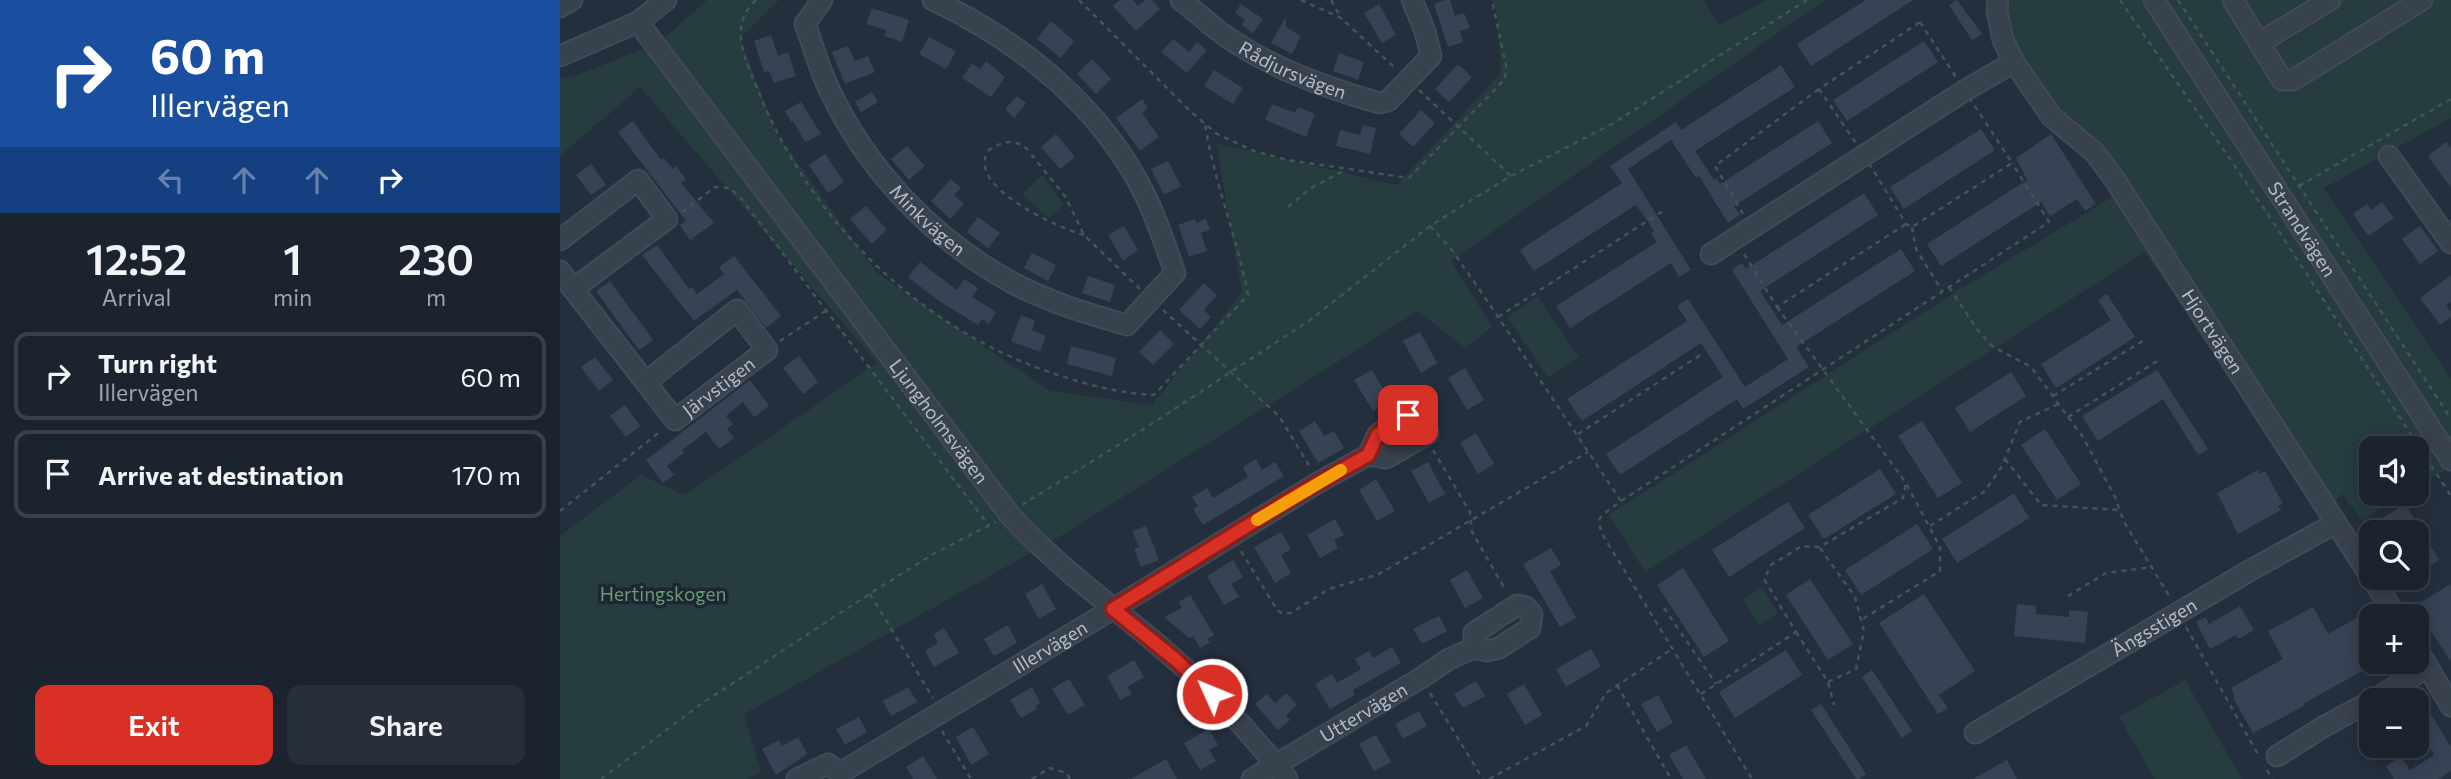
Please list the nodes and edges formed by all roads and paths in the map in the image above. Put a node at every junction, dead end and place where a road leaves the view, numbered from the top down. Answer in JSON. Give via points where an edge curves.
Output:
{"nodes":[{"id":1,"x":572,"y":0,"type":"edge"},
{"id":2,"x":666,"y":0,"type":"edge"},
{"id":3,"x":756,"y":0,"type":"edge"},
{"id":4,"x":822,"y":0,"type":"edge"},
{"id":5,"x":933,"y":0,"type":"edge"},
{"id":6,"x":1079,"y":0,"type":"edge"},
{"id":7,"x":1181,"y":0,"type":"edge"},
{"id":8,"x":1301,"y":0,"type":"edge"},
{"id":9,"x":1331,"y":0,"type":"edge"},
{"id":10,"x":1412,"y":0,"type":"edge"},
{"id":11,"x":1492,"y":0,"type":"edge"},
{"id":12,"x":1807,"y":0,"type":"edge"},
{"id":13,"x":1998,"y":0,"type":"edge"},
{"id":14,"x":2120,"y":0,"type":"edge"},
{"id":15,"x":2154,"y":0,"type":"edge"},
{"id":16,"x":2178,"y":0,"type":"edge"},
{"id":17,"x":2330,"y":0,"type":"edge"},
{"id":18,"x":2422,"y":0,"type":"edge"},
{"id":19,"x":2237,"y":2,"type":"edge"},
{"id":20,"x":560,"y":7,"type":"edge"},
{"id":21,"x":1341,"y":18,"type":"junction"},
{"id":22,"x":638,"y":22,"type":"junction"},
{"id":23,"x":2259,"y":43,"type":"junction"},
{"id":24,"x":560,"y":56,"type":"edge"},
{"id":25,"x":2014,"y":62,"type":"junction"},
{"id":26,"x":1409,"y":80,"type":"junction"},
{"id":27,"x":1819,"y":89,"type":"junction"},
{"id":28,"x":1964,"y":91,"type":"junction"},
{"id":29,"x":2451,"y":99,"type":"edge"},
{"id":30,"x":1205,"y":124,"type":"junction"},
{"id":31,"x":1459,"y":125,"type":"junction"},
{"id":32,"x":1864,"y":155,"type":"junction"},
{"id":33,"x":2389,"y":156,"type":"dead end"},
{"id":34,"x":2012,"y":163,"type":"junction"},
{"id":35,"x":1345,"y":170,"type":"junction"},
{"id":36,"x":1511,"y":176,"type":"junction"},
{"id":37,"x":2299,"y":187,"type":"junction"},
{"id":38,"x":1288,"y":207,"type":"dead end"},
{"id":39,"x":1663,"y":211,"type":"dead end"},
{"id":40,"x":667,"y":219,"type":"junction"},
{"id":41,"x":1906,"y":224,"type":"junction"},
{"id":42,"x":1430,"y":226,"type":"junction"},
{"id":43,"x":1912,"y":227,"type":"junction"},
{"id":44,"x":1752,"y":228,"type":"junction"},
{"id":45,"x":1084,"y":235,"type":"junction"},
{"id":46,"x":1735,"y":239,"type":"junction"},
{"id":47,"x":560,"y":240,"type":"edge"},
{"id":48,"x":2451,"y":243,"type":"edge"},
{"id":49,"x":1711,"y":254,"type":"dead end"},
{"id":50,"x":560,"y":271,"type":"edge"},
{"id":51,"x":1949,"y":287,"type":"junction"},
{"id":52,"x":573,"y":289,"type":"junction"},
{"id":53,"x":1942,"y":291,"type":"junction"},
{"id":54,"x":1152,"y":301,"type":"junction"},
{"id":55,"x":1777,"y":307,"type":"junction"},
{"id":56,"x":827,"y":310,"type":"junction"},
{"id":57,"x":1498,"y":317,"type":"junction"},
{"id":58,"x":2146,"y":339,"type":"dead end"},
{"id":59,"x":1202,"y":345,"type":"junction"},
{"id":60,"x":767,"y":350,"type":"junction"},
{"id":61,"x":1702,"y":354,"type":"dead end"},
{"id":62,"x":2159,"y":360,"type":"dead end"},
{"id":63,"x":1822,"y":369,"type":"junction"},
{"id":64,"x":1232,"y":372,"type":"junction"},
{"id":65,"x":646,"y":382,"type":"junction"},
{"id":66,"x":2053,"y":396,"type":"junction"},
{"id":67,"x":2059,"y":404,"type":"junction"},
{"id":68,"x":2068,"y":417,"type":"junction"},
{"id":69,"x":2451,"y":419,"type":"edge"},
{"id":70,"x":675,"y":420,"type":"junction"},
{"id":71,"x":1577,"y":435,"type":"junction"},
{"id":72,"x":1425,"y":436,"type":"junction"},
{"id":73,"x":1588,"y":452,"type":"junction"},
{"id":74,"x":1368,"y":455,"type":"junction"},
{"id":75,"x":2005,"y":459,"type":"junction"},
{"id":76,"x":2451,"y":460,"type":"edge"},
{"id":77,"x":1320,"y":482,"type":"junction"},
{"id":78,"x":1906,"y":483,"type":"junction"},
{"id":79,"x":2451,"y":496,"type":"edge"},
{"id":80,"x":1621,"y":501,"type":"junction"},
{"id":81,"x":2119,"y":510,"type":"junction"},
{"id":82,"x":560,"y":512,"type":"edge"},
{"id":83,"x":1009,"y":514,"type":"junction"},
{"id":84,"x":1471,"y":521,"type":"junction"},
{"id":85,"x":2336,"y":523,"type":"junction"},
{"id":86,"x":989,"y":526,"type":"junction"},
{"id":87,"x":1929,"y":526,"type":"junction"},
{"id":88,"x":1231,"y":536,"type":"junction"},
{"id":89,"x":1820,"y":547,"type":"junction"},
{"id":90,"x":2153,"y":567,"type":"junction"},
{"id":91,"x":870,"y":594,"type":"junction"},
{"id":92,"x":2068,"y":596,"type":"dead end"},
{"id":93,"x":2388,"y":604,"type":"edge"},
{"id":94,"x":1515,"y":606,"type":"junction"},
{"id":95,"x":1664,"y":608,"type":"dead end"},
{"id":96,"x":1113,"y":609,"type":"junction"},
{"id":97,"x":2178,"y":613,"type":"junction"},
{"id":98,"x":1861,"y":620,"type":"junction"},
{"id":99,"x":1797,"y":632,"type":"junction"},
{"id":100,"x":1474,"y":648,"type":"junction"},
{"id":101,"x":1672,"y":649,"type":"junction"},
{"id":102,"x":2429,"y":669,"type":"edge"},
{"id":103,"x":2416,"y":674,"type":"edge"},
{"id":104,"x":1421,"y":678,"type":"junction"},
{"id":105,"x":1828,"y":682,"type":"junction"},
{"id":106,"x":1716,"y":684,"type":"junction"},
{"id":107,"x":1617,"y":685,"type":"junction"},
{"id":108,"x":2393,"y":688,"type":"edge"},
{"id":109,"x":1700,"y":695,"type":"junction"},
{"id":110,"x":1835,"y":705,"type":"dead end"},
{"id":111,"x":2451,"y":706,"type":"edge"},
{"id":112,"x":2359,"y":708,"type":"edge"},
{"id":113,"x":938,"y":715,"type":"junction"},
{"id":114,"x":1975,"y":733,"type":"dead end"},
{"id":115,"x":2277,"y":756,"type":"dead end"},
{"id":116,"x":1282,"y":772,"type":"edge"},
{"id":117,"x":840,"y":776,"type":"edge"},
{"id":118,"x":601,"y":779,"type":"edge"},
{"id":119,"x":797,"y":779,"type":"edge"},
{"id":120,"x":971,"y":779,"type":"edge"},
{"id":121,"x":1032,"y":779,"type":"edge"},
{"id":122,"x":1070,"y":779,"type":"edge"},
{"id":123,"x":1252,"y":779,"type":"edge"},
{"id":124,"x":1483,"y":779,"type":"edge"},
{"id":125,"x":1489,"y":779,"type":"edge"},
{"id":126,"x":1671,"y":779,"type":"edge"},
{"id":127,"x":1752,"y":779,"type":"edge"},
{"id":128,"x":2272,"y":779,"type":"edge"}],
"edges":[{"from":1,"to":20,"type":"street"},
{"from":2,"to":22,"type":"street"},
{"from":3,"to":59,"type":"path","via":[[742,22],[740,42],[766,112],[799,173],[830,217],[879,270],[922,305],[1005,355],[1082,383],[1133,394],[1154,396]]},
{"from":4,"to":54,"type":"street","name":"Minkvägen","via":[[805,24],[828,87],[874,165],[928,223],[1012,283],[1094,316],[1127,325]]},
{"from":5,"to":54,"type":"street","via":[[1016,47],[1064,85],[1093,118],[1145,196],[1175,273]]},
{"from":6,"to":30,"type":"path"},
{"from":7,"to":26,"type":"street","name":"Rådjursvägen","via":[[1224,35],[1273,65],[1327,88],[1379,103],[1388,101]]},
{"from":8,"to":21,"type":"path"},
{"from":9,"to":21,"type":"path"},
{"from":10,"to":26,"type":"street","via":[[1431,55]]},
{"from":11,"to":31,"type":"path","via":[[1505,79]]},
{"from":12,"to":36,"type":"path","via":[[1612,124]]},
{"from":13,"to":25,"type":"street","name":"Hjortvägen","via":[[2003,40]]},
{"from":14,"to":79,"type":"path","via":[[2263,207]]},
{"from":15,"to":76,"type":"street","name":"Strandvägen"},
{"from":16,"to":37,"type":"path"},
{"from":17,"to":23,"type":"street"},
{"from":18,"to":23,"type":"street","via":[[2290,81],[2282,80]]},
{"from":19,"to":23,"type":"street"},
{"from":21,"to":26,"type":"path"},
{"from":22,"to":24,"type":"street"},
{"from":22,"to":83,"type":"street","name":"Ljungholmsvägen"},
{"from":25,"to":28,"type":"street"},
{"from":25,"to":85,"type":"street","name":"Hjortvägen","via":[[2052,116],[2095,153],[2115,180]]},
{"from":26,"to":31,"type":"path"},
{"from":27,"to":28,"type":"path","via":[[1920,22]]},
{"from":27,"to":32,"type":"path"},
{"from":27,"to":44,"type":"path","via":[[1715,166]]},
{"from":28,"to":32,"type":"street"},
{"from":28,"to":34,"type":"path"},
{"from":29,"to":37,"type":"path"},
{"from":30,"to":35,"type":"path","via":[[1254,151]]},
{"from":30,"to":59,"type":"path","via":[[1248,295]]},
{"from":31,"to":35,"type":"path","via":[[1409,178]]},
{"from":31,"to":36,"type":"path"},
{"from":32,"to":41,"type":"path"},
{"from":32,"to":44,"type":"street"},
{"from":33,"to":48,"type":"street"},
{"from":34,"to":43,"type":"path"},
{"from":34,"to":51,"type":"path","via":[[2049,222]]},
{"from":35,"to":38,"type":"path"},
{"from":36,"to":42,"type":"path"},
{"from":37,"to":69,"type":"path"},
{"from":39,"to":57,"type":"path"},
{"from":40,"to":47,"type":"street","via":[[638,180]]},
{"from":40,"to":52,"type":"street"},
{"from":40,"to":56,"type":"path","via":[[715,187],[730,188]]},
{"from":41,"to":43,"type":"path"},
{"from":41,"to":55,"type":"path"},
{"from":42,"to":57,"type":"path"},
{"from":42,"to":64,"type":"path","via":[[1310,320]]},
{"from":43,"to":53,"type":"path","via":[[1916,250]]},
{"from":44,"to":46,"type":"street"},
{"from":45,"to":45,"type":"path","via":[[1046,220],[992,184],[983,164],[989,150],[1008,142],[1023,145],[1065,195]]},
{"from":45,"to":54,"type":"path"},
{"from":46,"to":49,"type":"street"},
{"from":46,"to":55,"type":"path"},
{"from":50,"to":52,"type":"street","name":"Järvstigen"},
{"from":51,"to":53,"type":"path"},
{"from":51,"to":66,"type":"path","via":[[1985,339],[2031,367]]},
{"from":52,"to":65,"type":"street","name":"Järvstigen"},
{"from":53,"to":63,"type":"path"},
{"from":54,"to":59,"type":"path"},
{"from":55,"to":63,"type":"path"},
{"from":56,"to":60,"type":"path"},
{"from":56,"to":86,"type":"path"},
{"from":57,"to":71,"type":"path"},
{"from":58,"to":66,"type":"path"},
{"from":59,"to":64,"type":"path"},
{"from":60,"to":65,"type":"street","name":"Järvstigen","via":[[737,310]]},
{"from":60,"to":70,"type":"street","name":"Järvstigen"},
{"from":61,"to":71,"type":"path"},
{"from":62,"to":68,"type":"path"},
{"from":63,"to":78,"type":"path"},
{"from":63,"to":80,"type":"path"},
{"from":64,"to":77,"type":"path","via":[[1279,416]]},
{"from":64,"to":83,"type":"path"},
{"from":65,"to":70,"type":"street","name":"Järvstigen"},
{"from":66,"to":67,"type":"path"},
{"from":67,"to":68,"type":"path"},
{"from":67,"to":75,"type":"path","via":[[2020,422]]},
{"from":68,"to":81,"type":"path","via":[[2083,437]]},
{"from":70,"to":82,"type":"path"},
{"from":71,"to":73,"type":"path"},
{"from":72,"to":74,"type":"street","name":"Illervägen","via":[[1386,458]]},
{"from":72,"to":74,"type":"street","name":"Illervägen","via":[[1426,422],[1419,412],[1408,415],[1378,434]]},
{"from":72,"to":84,"type":"path","via":[[1471,512]]},
{"from":73,"to":80,"type":"path"},
{"from":73,"to":84,"type":"path"},
{"from":74,"to":77,"type":"street","name":"Illervägen"},
{"from":75,"to":81,"type":"path","via":[[2041,505]]},
{"from":75,"to":87,"type":"path","via":[[1985,491]]},
{"from":77,"to":88,"type":"street","name":"Illervägen"},
{"from":78,"to":87,"type":"path"},
{"from":78,"to":89,"type":"path","via":[[1903,498]]},
{"from":80,"to":101,"type":"path","via":[[1602,515],[1598,526]]},
{"from":81,"to":90,"type":"path"},
{"from":83,"to":86,"type":"path"},
{"from":83,"to":96,"type":"street","name":"Ljungholmsvägen","via":[[1038,547]]},
{"from":84,"to":88,"type":"path","via":[[1378,574],[1329,589],[1288,614],[1275,607]]},
{"from":84,"to":94,"type":"path","via":[[1472,532]]},
{"from":85,"to":93,"type":"street","name":"Hjortvägen"},
{"from":85,"to":97,"type":"street","name":"Ängsstigen"},
{"from":86,"to":91,"type":"path","via":[[934,553]]},
{"from":87,"to":98,"type":"path","via":[[1940,547],[1940,571]]},
{"from":88,"to":96,"type":"street","name":"Illervägen"},
{"from":89,"to":98,"type":"path","via":[[1855,597]]},
{"from":89,"to":99,"type":"path","via":[[1802,546],[1772,565],[1764,579]]},
{"from":90,"to":92,"type":"path","via":[[2106,573]]},
{"from":90,"to":97,"type":"path"},
{"from":91,"to":113,"type":"path","via":[[939,707]]},
{"from":91,"to":118,"type":"path","via":[[701,704]]},
{"from":94,"to":100,"type":"street","via":[[1474,633]]},
{"from":94,"to":100,"type":"street","name":"Uttervägen","via":[[1527,607],[1532,614],[1530,628],[1499,648]]},
{"from":95,"to":106,"type":"path"},
{"from":96,"to":113,"type":"street","name":"Illervägen"},
{"from":96,"to":116,"type":"street","name":"Ljungholmsvägen","via":[[1194,676]]},
{"from":97,"to":114,"type":"street","name":"Ängsstigen"},
{"from":97,"to":128,"type":"path"},
{"from":98,"to":105,"type":"path","via":[[1864,631],[1856,669]]},
{"from":99,"to":105,"type":"path"},
{"from":99,"to":106,"type":"path"},
{"from":100,"to":104,"type":"street","name":"Uttervägen"},
{"from":101,"to":107,"type":"path"},
{"from":101,"to":109,"type":"path"},
{"from":102,"to":111,"type":"street"},
{"from":103,"to":108,"type":"street"},
{"from":104,"to":116,"type":"street","name":"Uttervägen"},
{"from":104,"to":124,"type":"path"},
{"from":105,"to":110,"type":"path"},
{"from":106,"to":109,"type":"path"},
{"from":107,"to":125,"type":"path","via":[[1606,693],[1586,726]]},
{"from":107,"to":126,"type":"path"},
{"from":109,"to":127,"type":"path"},
{"from":112,"to":115,"type":"street"},
{"from":113,"to":117,"type":"street","name":"Illervägen"},
{"from":113,"to":120,"type":"path","via":[[939,725]]},
{"from":116,"to":123,"type":"street","name":"Uttervägen"},
{"from":117,"to":119,"type":"street","name":"Illervägen","via":[[828,764]]},
{"from":121,"to":122,"type":"path","via":[[1050,768]]}]}
